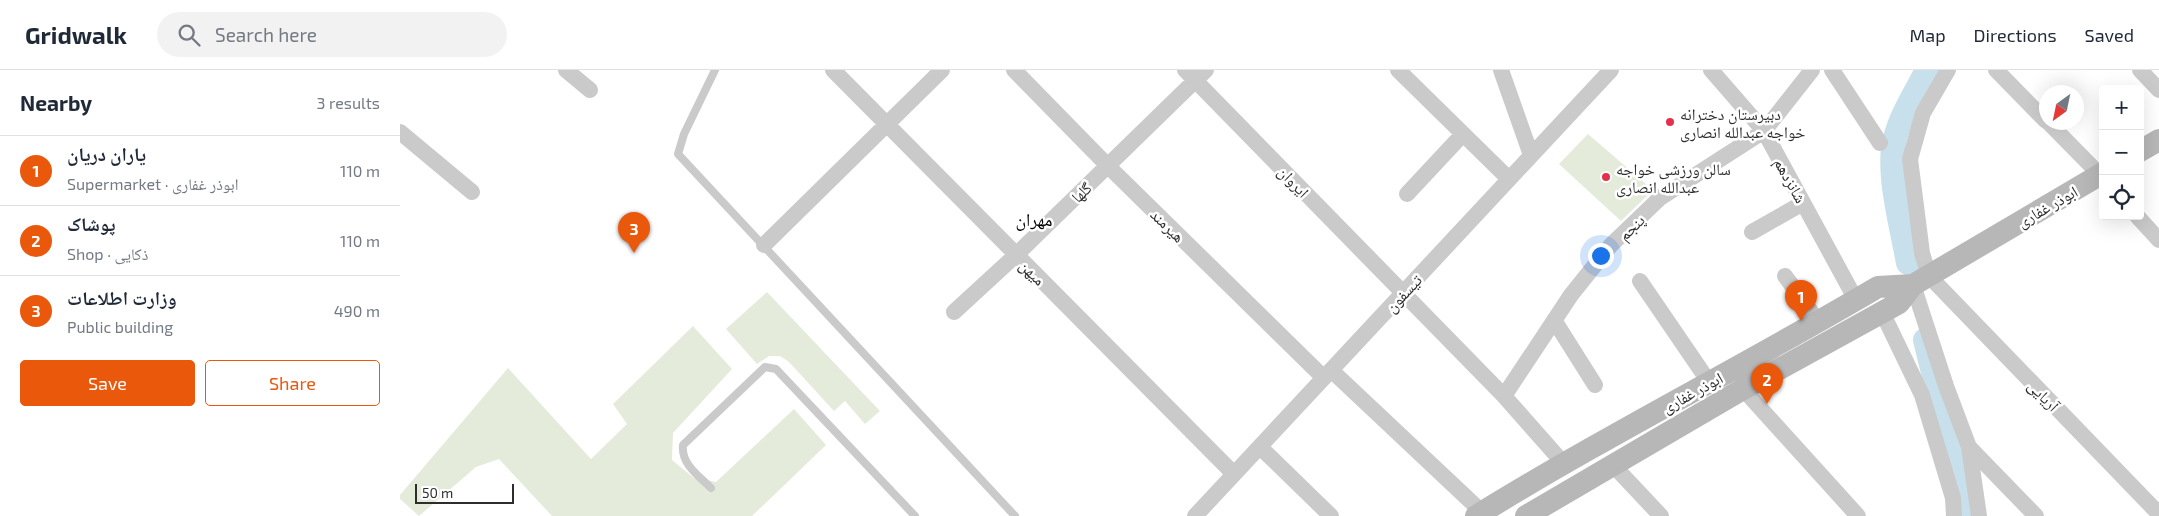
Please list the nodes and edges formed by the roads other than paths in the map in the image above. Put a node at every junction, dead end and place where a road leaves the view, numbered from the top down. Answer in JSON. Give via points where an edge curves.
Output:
{"nodes":[{"id":1,"x":566,"y":70,"type":"edge"},
{"id":2,"x":715,"y":70,"type":"edge"},
{"id":3,"x":833,"y":70,"type":"edge"},
{"id":4,"x":942,"y":70,"type":"edge"},
{"id":5,"x":1014,"y":70,"type":"edge"},
{"id":6,"x":1398,"y":70,"type":"edge"},
{"id":7,"x":1501,"y":70,"type":"edge"},
{"id":8,"x":1610,"y":70,"type":"edge"},
{"id":9,"x":1711,"y":70,"type":"edge"},
{"id":10,"x":1812,"y":70,"type":"edge"},
{"id":11,"x":1832,"y":70,"type":"edge"},
{"id":12,"x":1948,"y":70,"type":"edge"},
{"id":13,"x":1996,"y":70,"type":"edge"},
{"id":14,"x":2140,"y":70,"type":"edge"},
{"id":15,"x":1195,"y":73,"type":"edge"},
{"id":16,"x":590,"y":90,"type":"dead end"},
{"id":17,"x":2159,"y":90,"type":"edge"},
{"id":18,"x":2039,"y":114,"type":"edge"},
{"id":19,"x":887,"y":124,"type":"junction"},
{"id":20,"x":2055,"y":130,"type":"edge"},
{"id":21,"x":1764,"y":131,"type":"junction"},
{"id":22,"x":400,"y":132,"type":"edge"},
{"id":23,"x":1463,"y":134,"type":"junction"},
{"id":24,"x":2159,"y":140,"type":"edge"},
{"id":25,"x":1880,"y":143,"type":"dead end"},
{"id":26,"x":2144,"y":149,"type":"edge"},
{"id":27,"x":1532,"y":155,"type":"junction"},
{"id":28,"x":1108,"y":166,"type":"junction"},
{"id":29,"x":2101,"y":175,"type":"edge"},
{"id":30,"x":2099,"y":178,"type":"edge"},
{"id":31,"x":1509,"y":179,"type":"junction"},
{"id":32,"x":472,"y":192,"type":"dead end"},
{"id":33,"x":1407,"y":194,"type":"dead end"},
{"id":34,"x":1803,"y":203,"type":"junction"},
{"id":35,"x":2141,"y":220,"type":"edge"},
{"id":36,"x":1752,"y":232,"type":"dead end"},
{"id":37,"x":2159,"y":240,"type":"edge"},
{"id":38,"x":764,"y":245,"type":"junction"},
{"id":39,"x":1016,"y":255,"type":"junction"},
{"id":40,"x":1785,"y":276,"type":"dead end"},
{"id":41,"x":1921,"y":280,"type":"junction"},
{"id":42,"x":1640,"y":281,"type":"dead end"},
{"id":43,"x":1403,"y":293,"type":"junction"},
{"id":44,"x":1856,"y":300,"type":"junction"},
{"id":45,"x":954,"y":312,"type":"dead end"},
{"id":46,"x":1882,"y":312,"type":"junction"},
{"id":47,"x":1554,"y":320,"type":"junction"},
{"id":48,"x":1818,"y":321,"type":"junction"},
{"id":49,"x":1327,"y":374,"type":"junction"},
{"id":50,"x":1709,"y":382,"type":"junction"},
{"id":51,"x":1595,"y":385,"type":"dead end"},
{"id":52,"x":1743,"y":389,"type":"junction"},
{"id":53,"x":1504,"y":396,"type":"junction"},
{"id":54,"x":1260,"y":446,"type":"junction"},
{"id":55,"x":1969,"y":447,"type":"junction"},
{"id":56,"x":1565,"y":464,"type":"junction"},
{"id":57,"x":1613,"y":465,"type":"junction"},
{"id":58,"x":1234,"y":474,"type":"junction"},
{"id":59,"x":711,"y":488,"type":"dead end"},
{"id":60,"x":1479,"y":514,"type":"edge"},
{"id":61,"x":2159,"y":514,"type":"edge"},
{"id":62,"x":915,"y":516,"type":"edge"},
{"id":63,"x":1015,"y":516,"type":"edge"},
{"id":64,"x":1195,"y":516,"type":"edge"},
{"id":65,"x":1331,"y":516,"type":"edge"},
{"id":66,"x":1526,"y":516,"type":"edge"},
{"id":67,"x":1662,"y":516,"type":"edge"},
{"id":68,"x":1858,"y":516,"type":"edge"},
{"id":69,"x":1954,"y":516,"type":"edge"},
{"id":70,"x":1979,"y":516,"type":"edge"},
{"id":71,"x":2036,"y":516,"type":"edge"}],
"edges":[{"from":1,"to":16,"type":"street"},
{"from":2,"to":38,"type":"lane","via":[[684,134],[678,154]]},
{"from":3,"to":19,"type":"street","name":"میهن"},
{"from":4,"to":19,"type":"street"},
{"from":5,"to":28,"type":"street","name":"هیرمند"},
{"from":6,"to":23,"type":"street"},
{"from":7,"to":27,"type":"street"},
{"from":8,"to":27,"type":"street","name":"تیسفون"},
{"from":9,"to":21,"type":"street","name":"شانزدهم"},
{"from":10,"to":21,"type":"street","name":"پنجم"},
{"from":11,"to":25,"type":"street"},
{"from":12,"to":41,"type":"street","via":[[1923,112],[1910,159],[1922,253]]},
{"from":13,"to":18,"type":"street"},
{"from":14,"to":17,"type":"street"},
{"from":15,"to":28,"type":"street","name":"گلها"},
{"from":15,"to":43,"type":"street","name":"ایروان"},
{"from":19,"to":38,"type":"street"},
{"from":19,"to":39,"type":"street","name":"میهن"},
{"from":20,"to":29,"type":"street"},
{"from":21,"to":34,"type":"street","name":"شانزدهم"},
{"from":21,"to":47,"type":"street","name":"پنجم","via":[[1660,198],[1611,246]]},
{"from":22,"to":32,"type":"street"},
{"from":23,"to":31,"type":"street"},
{"from":23,"to":33,"type":"street"},
{"from":24,"to":26,"type":"main road"},
{"from":27,"to":31,"type":"street","name":"تیسفون"},
{"from":28,"to":39,"type":"street","name":"گلها"},
{"from":28,"to":49,"type":"street","name":"هیرمند"},
{"from":30,"to":41,"type":"main road","name":"ابوذر غفاری"},
{"from":31,"to":43,"type":"street","name":"تیسفون"},
{"from":34,"to":36,"type":"street"},
{"from":34,"to":44,"type":"street","name":"شانزدهم"},
{"from":35,"to":37,"type":"street"},
{"from":38,"to":63,"type":"lane"},
{"from":39,"to":45,"type":"street","name":"گلها"},
{"from":39,"to":58,"type":"street","name":"میهن"},
{"from":40,"to":48,"type":"street"},
{"from":41,"to":44,"type":"main road","name":"ابوذر غفاری","via":[[1878,287]]},
{"from":41,"to":46,"type":"main road","name":"ابوذر غفاری","via":[[1899,303]]},
{"from":41,"to":55,"type":"street","via":[[1946,386]]},
{"from":41,"to":61,"type":"street","name":"آریایی"},
{"from":42,"to":50,"type":"street"},
{"from":43,"to":49,"type":"street","name":"تیسفون"},
{"from":43,"to":53,"type":"street","name":"ایروان"},
{"from":44,"to":48,"type":"main road","name":"ابوذر غفاری"},
{"from":46,"to":52,"type":"main road","name":"ابوذر غفاری"},
{"from":46,"to":69,"type":"street","via":[[1922,395],[1953,498]]},
{"from":47,"to":51,"type":"street"},
{"from":47,"to":53,"type":"street","name":"پنجم"},
{"from":48,"to":50,"type":"main road","name":"ابوذر غفاری"},
{"from":49,"to":54,"type":"street","name":"تیسفون"},
{"from":49,"to":60,"type":"street","name":"هیرمند"},
{"from":50,"to":56,"type":"main road","name":"ابوذر غفاری"},
{"from":52,"to":57,"type":"main road","name":"ابوذر غفاری"},
{"from":52,"to":68,"type":"street"},
{"from":53,"to":56,"type":"street","name":"ایروان"},
{"from":54,"to":58,"type":"street","name":"تیسفون"},
{"from":54,"to":65,"type":"street"},
{"from":55,"to":70,"type":"street"},
{"from":55,"to":71,"type":"street"},
{"from":56,"to":60,"type":"main road","name":"ابوذر غفاری"},
{"from":57,"to":66,"type":"main road","name":"ابوذر غفاری"},
{"from":57,"to":67,"type":"street"},
{"from":58,"to":64,"type":"street","name":"تیسفون"},
{"from":59,"to":62,"type":"lane","via":[[688,465],[682,455],[683,444],[766,367],[776,369]]}]}
